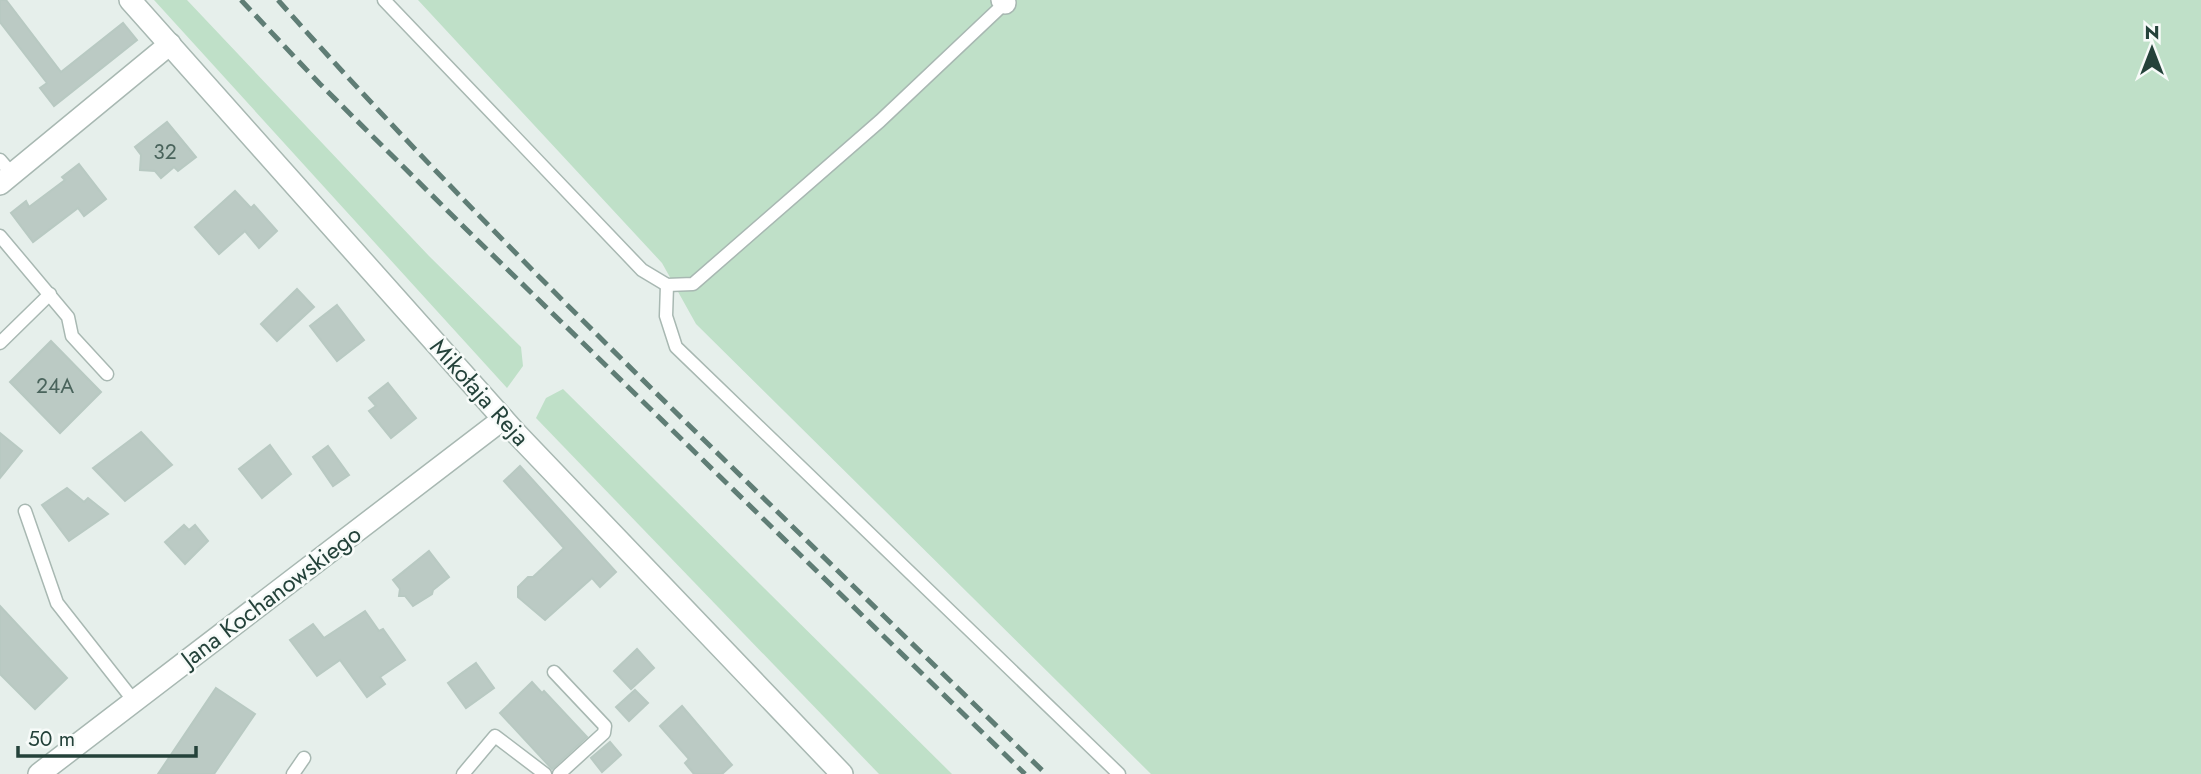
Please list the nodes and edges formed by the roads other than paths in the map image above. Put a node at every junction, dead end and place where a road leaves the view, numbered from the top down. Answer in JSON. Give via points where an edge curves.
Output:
{"nodes":[{"id":1,"x":130,"y":0,"type":"edge"},
{"id":2,"x":384,"y":0,"type":"edge"},
{"id":3,"x":1004,"y":1,"type":"edge"},
{"id":4,"x":170,"y":44,"type":"junction"},
{"id":5,"x":4,"y":173,"type":"edge"},
{"id":6,"x":0,"y":236,"type":"edge"},
{"id":7,"x":667,"y":285,"type":"junction"},
{"id":8,"x":50,"y":294,"type":"junction"},
{"id":9,"x":0,"y":343,"type":"edge"},
{"id":10,"x":107,"y":374,"type":"dead end"},
{"id":11,"x":503,"y":419,"type":"junction"},
{"id":12,"x":25,"y":511,"type":"dead end"},
{"id":13,"x":554,"y":672,"type":"dead end"},
{"id":14,"x":134,"y":701,"type":"junction"},
{"id":15,"x":304,"y":758,"type":"dead end"},
{"id":16,"x":39,"y":774,"type":"edge"},
{"id":17,"x":293,"y":774,"type":"edge"},
{"id":18,"x":463,"y":774,"type":"edge"},
{"id":19,"x":545,"y":774,"type":"edge"},
{"id":20,"x":559,"y":774,"type":"edge"},
{"id":21,"x":842,"y":774,"type":"edge"},
{"id":22,"x":1119,"y":774,"type":"edge"}],
"edges":[{"from":1,"to":4,"type":"street","name":"Mikołaja Reja"},
{"from":2,"to":7,"type":"lane","via":[[642,270]]},
{"from":3,"to":7,"type":"lane","via":[[880,121],[693,284]]},
{"from":4,"to":5,"type":"street"},
{"from":4,"to":11,"type":"street","name":"Mikołaja Reja"},
{"from":6,"to":8,"type":"lane"},
{"from":7,"to":22,"type":"lane","via":[[666,316],[676,347]]},
{"from":8,"to":9,"type":"lane"},
{"from":8,"to":10,"type":"lane","via":[[68,317],[72,336]]},
{"from":11,"to":14,"type":"street","name":"Jana Kochanowskiego"},
{"from":11,"to":21,"type":"street","name":"Mikołaja Reja"},
{"from":12,"to":14,"type":"lane","via":[[57,603]]},
{"from":13,"to":20,"type":"lane","via":[[605,726],[604,733]]},
{"from":14,"to":16,"type":"street","name":"Jana Kochanowskiego"},
{"from":15,"to":17,"type":"lane"},
{"from":18,"to":19,"type":"lane","via":[[495,736]]}]}
